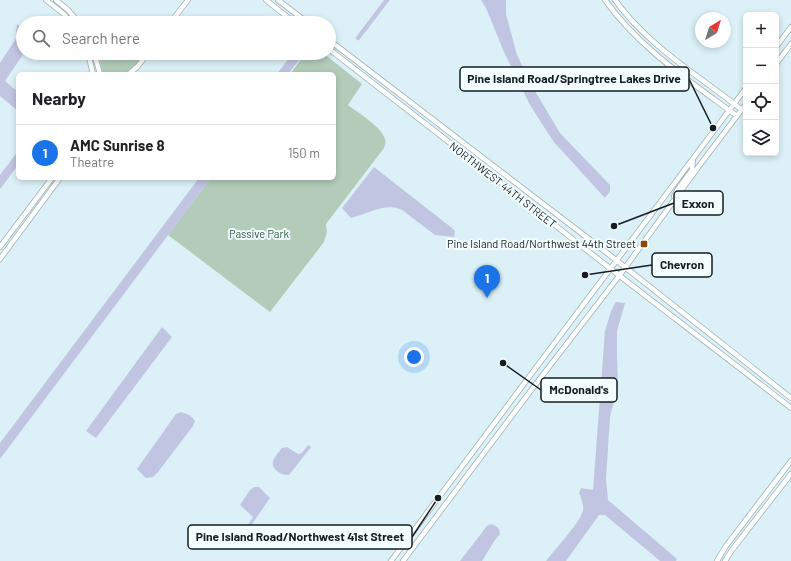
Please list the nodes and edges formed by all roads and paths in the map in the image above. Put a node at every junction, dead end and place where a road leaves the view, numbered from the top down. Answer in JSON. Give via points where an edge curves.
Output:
{"nodes":[{"id":1,"x":46,"y":0,"type":"edge"},
{"id":2,"x":56,"y":0,"type":"edge"},
{"id":3,"x":266,"y":0,"type":"edge"},
{"id":4,"x":278,"y":0,"type":"edge"},
{"id":5,"x":605,"y":0,"type":"edge"},
{"id":6,"x":615,"y":0,"type":"edge"},
{"id":7,"x":186,"y":2,"type":"edge"},
{"id":8,"x":66,"y":16,"type":"edge"},
{"id":9,"x":73,"y":16,"type":"edge"},
{"id":10,"x":175,"y":16,"type":"edge"},
{"id":11,"x":286,"y":16,"type":"edge"},
{"id":12,"x":299,"y":16,"type":"edge"},
{"id":13,"x":791,"y":27,"type":"edge"},
{"id":14,"x":779,"y":43,"type":"edge"},
{"id":15,"x":791,"y":44,"type":"edge"},
{"id":16,"x":336,"y":45,"type":"edge"},
{"id":17,"x":336,"y":54,"type":"edge"},
{"id":18,"x":90,"y":60,"type":"edge"},
{"id":19,"x":96,"y":60,"type":"edge"},
{"id":20,"x":143,"y":60,"type":"edge"},
{"id":21,"x":779,"y":60,"type":"edge"},
{"id":22,"x":93,"y":72,"type":"edge"},
{"id":23,"x":99,"y":72,"type":"edge"},
{"id":24,"x":131,"y":72,"type":"edge"},
{"id":25,"x":743,"y":92,"type":"edge"},
{"id":26,"x":734,"y":104,"type":"junction"},
{"id":27,"x":729,"y":110,"type":"junction"},
{"id":28,"x":742,"y":110,"type":"joint"},
{"id":29,"x":737,"y":116,"type":"junction"},
{"id":30,"x":693,"y":158,"type":"junction"},
{"id":31,"x":50,"y":180,"type":"edge"},
{"id":32,"x":59,"y":180,"type":"edge"},
{"id":33,"x":669,"y":207,"type":"junction"},
{"id":34,"x":0,"y":247,"type":"edge"},
{"id":35,"x":0,"y":259,"type":"edge"},
{"id":36,"x":616,"y":260,"type":"junction"},
{"id":37,"x":625,"y":268,"type":"junction"},
{"id":38,"x":609,"y":269,"type":"junction"},
{"id":39,"x":619,"y":276,"type":"junction"},
{"id":40,"x":791,"y":398,"type":"edge"},
{"id":41,"x":791,"y":408,"type":"edge"},
{"id":42,"x":791,"y":461,"type":"edge"},
{"id":43,"x":791,"y":474,"type":"edge"},
{"id":44,"x":391,"y":561,"type":"edge"},
{"id":45,"x":403,"y":561,"type":"edge"},
{"id":46,"x":717,"y":561,"type":"edge"},
{"id":47,"x":725,"y":561,"type":"edge"}],
"edges":[{"from":1,"to":8,"type":"street"},
{"from":2,"to":9,"type":"street"},
{"from":3,"to":11,"type":"street"},
{"from":4,"to":12,"type":"street"},
{"from":5,"to":27,"type":"street","via":[[643,44]]},
{"from":6,"to":26,"type":"street","via":[[652,41]]},
{"from":7,"to":10,"type":"street"},
{"from":13,"to":14,"type":"street"},
{"from":15,"to":21,"type":"street"},
{"from":16,"to":36,"type":"street","name":"NORTHWEST 44TH STREET"},
{"from":17,"to":38,"type":"street","name":"NORTHWEST 44TH STREET"},
{"from":18,"to":22,"type":"street"},
{"from":19,"to":23,"type":"street"},
{"from":20,"to":24,"type":"street"},
{"from":25,"to":26,"type":"street"},
{"from":26,"to":27,"type":"street"},
{"from":26,"to":28,"type":"street"},
{"from":27,"to":29,"type":"street"},
{"from":27,"to":30,"type":"street"},
{"from":28,"to":29,"type":"street"},
{"from":29,"to":33,"type":"street"},
{"from":30,"to":33,"type":"street","via":[[692,170]]},
{"from":30,"to":36,"type":"street"},
{"from":31,"to":34,"type":"street"},
{"from":32,"to":35,"type":"street"},
{"from":33,"to":37,"type":"street"},
{"from":36,"to":37,"type":"street","name":"NORTHWEST 44TH STREET"},
{"from":36,"to":38,"type":"street"},
{"from":37,"to":39,"type":"street"},
{"from":37,"to":40,"type":"street","name":"NORTHWEST 44TH STREET"},
{"from":38,"to":39,"type":"street","name":"NORTHWEST 44TH STREET"},
{"from":38,"to":44,"type":"street"},
{"from":39,"to":41,"type":"street","name":"NORTHWEST 44TH STREET"},
{"from":39,"to":45,"type":"street"},
{"from":42,"to":46,"type":"street"},
{"from":43,"to":47,"type":"street"}]}
